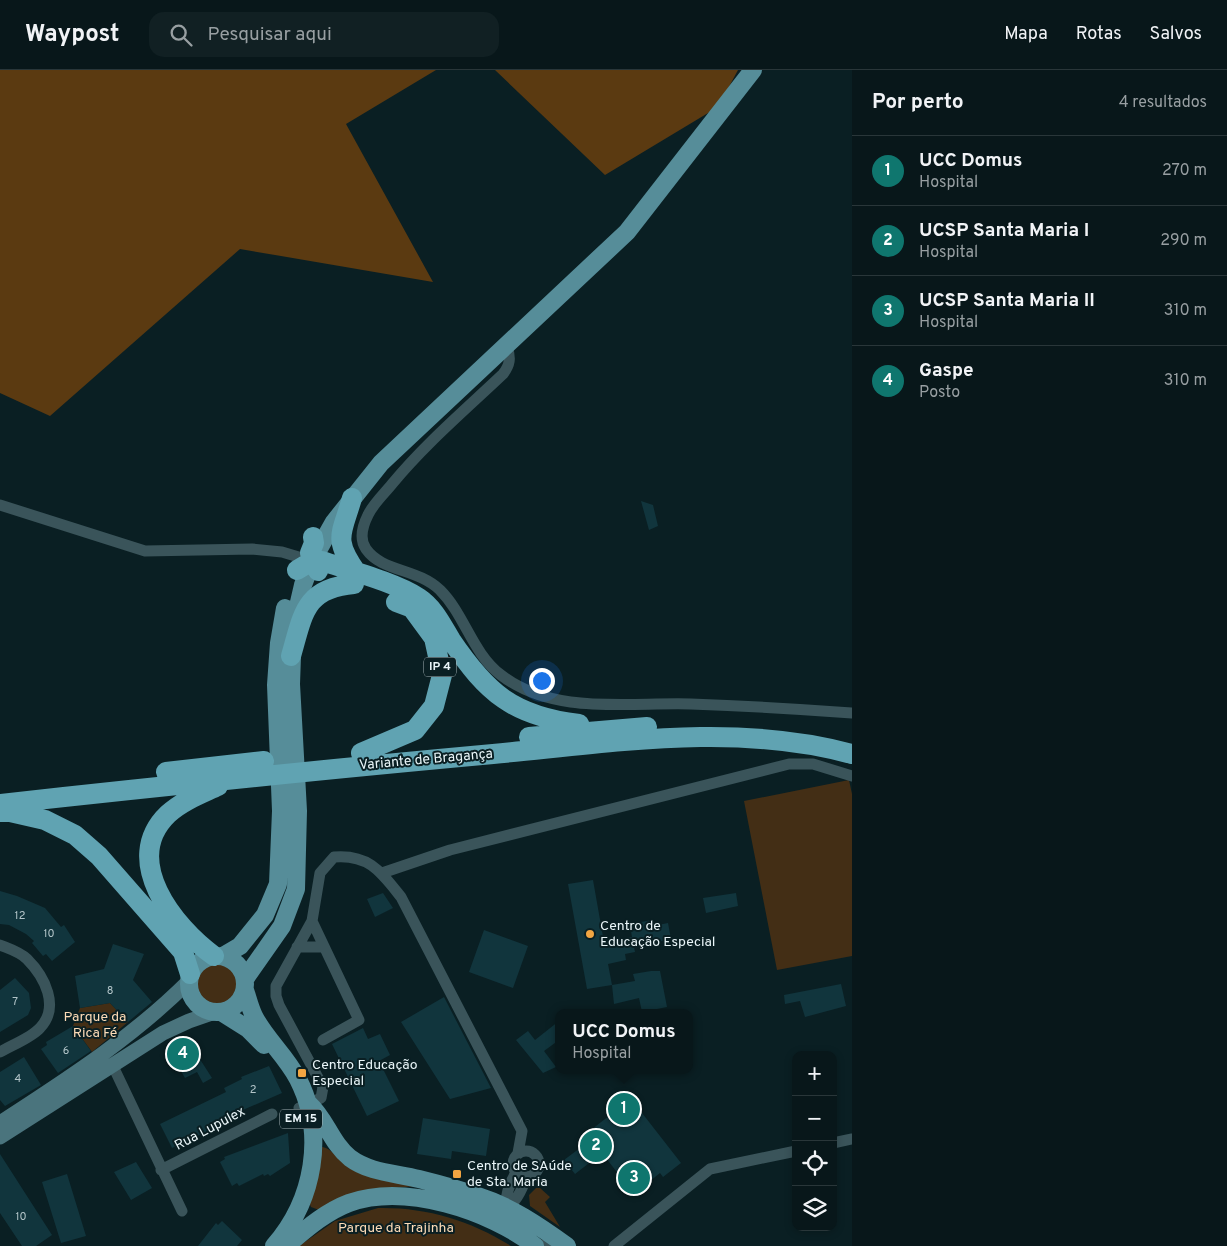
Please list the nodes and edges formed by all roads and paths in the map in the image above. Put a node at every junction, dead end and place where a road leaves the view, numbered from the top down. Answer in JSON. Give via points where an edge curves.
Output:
{"nodes":[{"id":1,"x":753,"y":70,"type":"edge"},
{"id":2,"x":507,"y":347,"type":"junction"},
{"id":3,"x":352,"y":498,"type":"junction"},
{"id":4,"x":0,"y":505,"type":"edge"},
{"id":5,"x":313,"y":537,"type":"joint"},
{"id":6,"x":304,"y":563,"type":"junction"},
{"id":7,"x":355,"y":579,"type":"junction"},
{"id":8,"x":291,"y":656,"type":"junction"},
{"id":9,"x":852,"y":713,"type":"edge"},
{"id":10,"x":611,"y":729,"type":"junction"},
{"id":11,"x":852,"y":741,"type":"edge"},
{"id":12,"x":361,"y":753,"type":"junction"},
{"id":13,"x":852,"y":754,"type":"edge"},
{"id":14,"x":331,"y":762,"type":"junction"},
{"id":15,"x":255,"y":769,"type":"junction"},
{"id":16,"x":852,"y":776,"type":"edge"},
{"id":17,"x":232,"y":779,"type":"junction"},
{"id":18,"x":0,"y":791,"type":"edge"},
{"id":19,"x":0,"y":804,"type":"edge"},
{"id":20,"x":0,"y":812,"type":"edge"},
{"id":21,"x":382,"y":873,"type":"junction"},
{"id":22,"x":312,"y":921,"type":"junction"},
{"id":23,"x":0,"y":945,"type":"edge"},
{"id":24,"x":297,"y":947,"type":"junction"},
{"id":25,"x":324,"y":947,"type":"junction"},
{"id":26,"x":218,"y":956,"type":"junction"},
{"id":27,"x":189,"y":978,"type":"junction"},
{"id":28,"x":245,"y":985,"type":"junction"},
{"id":29,"x":168,"y":1002,"type":"junction"},
{"id":30,"x":218,"y":1012,"type":"junction"},
{"id":31,"x":323,"y":1040,"type":"dead end"},
{"id":32,"x":138,"y":1048,"type":"junction"},
{"id":33,"x":0,"y":1052,"type":"edge"},
{"id":34,"x":112,"y":1064,"type":"junction"},
{"id":35,"x":304,"y":1106,"type":"junction"},
{"id":36,"x":272,"y":1114,"type":"dead end"},
{"id":37,"x":0,"y":1124,"type":"edge"},
{"id":38,"x":522,"y":1134,"type":"junction"},
{"id":39,"x":0,"y":1137,"type":"edge"},
{"id":40,"x":852,"y":1139,"type":"edge"},
{"id":41,"x":837,"y":1142,"type":"edge"},
{"id":42,"x":338,"y":1145,"type":"junction"},
{"id":43,"x":308,"y":1150,"type":"junction"},
{"id":44,"x":530,"y":1151,"type":"junction"},
{"id":45,"x":792,"y":1152,"type":"edge"},
{"id":46,"x":518,"y":1153,"type":"junction"},
{"id":47,"x":161,"y":1170,"type":"junction"},
{"id":48,"x":521,"y":1175,"type":"junction"},
{"id":49,"x":509,"y":1186,"type":"junction"},
{"id":50,"x":520,"y":1194,"type":"junction"},
{"id":51,"x":387,"y":1195,"type":"junction"},
{"id":52,"x":482,"y":1197,"type":"junction"},
{"id":53,"x":298,"y":1198,"type":"junction"},
{"id":54,"x":506,"y":1209,"type":"junction"},
{"id":55,"x":182,"y":1210,"type":"dead end"},
{"id":56,"x":328,"y":1213,"type":"junction"},
{"id":57,"x":527,"y":1220,"type":"junction"},
{"id":58,"x":539,"y":1245,"type":"edge"},
{"id":59,"x":262,"y":1246,"type":"edge"},
{"id":60,"x":274,"y":1246,"type":"edge"},
{"id":61,"x":286,"y":1246,"type":"edge"},
{"id":62,"x":567,"y":1246,"type":"edge"},
{"id":63,"x":614,"y":1246,"type":"edge"}],
"edges":[{"from":1,"to":2,"type":"main road","via":[[627,232]]},
{"from":2,"to":3,"type":"main road","via":[[450,396],[381,463]]},
{"from":2,"to":5,"type":"main road","via":[[446,392],[375,456],[343,490]]},
{"from":2,"to":9,"type":"street","via":[[510,358],[503,374],[424,448],[369,513],[362,536],[364,547],[373,558],[417,574],[438,588],[450,600],[480,653],[501,675],[534,694],[588,703],[714,705]]},
{"from":3,"to":6,"type":"main road"},
{"from":3,"to":7,"type":"highway","via":[[341,527],[341,540]]},
{"from":4,"to":6,"type":"street","via":[[146,552],[252,549],[282,552]]},
{"from":5,"to":6,"type":"highway","via":[[314,543]]},
{"from":6,"to":7,"type":"highway","number":"IP 4","via":[[318,571]]},
{"from":6,"to":8,"type":"main road"},
{"from":6,"to":26,"type":"main road","via":[[286,600],[279,643],[276,685],[281,811],[278,884],[264,915],[240,946]]},
{"from":7,"to":8,"type":"highway","via":[[323,590],[311,601],[302,617]]},
{"from":7,"to":10,"type":"highway","via":[[419,598],[436,614],[472,671],[494,693],[525,712],[555,721],[604,723]]},
{"from":7,"to":12,"type":"highway","number":"IP 4","via":[[412,608],[434,638],[442,675],[434,706],[415,730]]},
{"from":8,"to":28,"type":"main road","via":[[298,811],[296,889],[282,926]]},
{"from":10,"to":11,"type":"highway","name":"Variante de Bragança","number":"IP 4","via":[[712,725],[775,728]]},
{"from":10,"to":12,"type":"highway","name":"Variante de Bragança","number":"IP 4"},
{"from":12,"to":14,"type":"highway","name":"Variante de Bragança","number":"IP 4"},
{"from":13,"to":14,"type":"highway","name":"Variante de Bragança","number":"IP 4","via":[[775,739],[675,738]]},
{"from":14,"to":15,"type":"highway","name":"Variante de Bragança","number":"IP 4"},
{"from":15,"to":17,"type":"highway","name":"Variante de Bragança","number":"IP 4"},
{"from":15,"to":18,"type":"highway","name":"Variante de Bragança","number":"IP 4"},
{"from":16,"to":21,"type":"street","via":[[813,764],[790,764],[450,850]]},
{"from":17,"to":19,"type":"highway","name":"Variante de Bragança","number":"IP 4"},
{"from":17,"to":26,"type":"highway","via":[[183,802],[167,815],[155,831],[150,853],[151,875],[177,922],[199,945]]},
{"from":20,"to":27,"type":"highway","via":[[45,820],[75,835],[99,856],[183,952]]},
{"from":21,"to":22,"type":"street","via":[[366,861],[334,856],[320,873]]},
{"from":21,"to":38,"type":"street","via":[[401,897]]},
{"from":22,"to":24,"type":"street"},
{"from":22,"to":25,"type":"street"},
{"from":23,"to":33,"type":"street","via":[[28,960],[46,986],[50,1005],[40,1029]]},
{"from":24,"to":25,"type":"street"},
{"from":24,"to":35,"type":"street","via":[[279,980],[276,996],[323,1087],[321,1098]]},
{"from":25,"to":31,"type":"street","via":[[359,1020]]},
{"from":26,"to":27,"type":"main road","via":[[199,962]]},
{"from":26,"to":28,"type":"main road","number":"EM 15","via":[[238,964]]},
{"from":27,"to":29,"type":"street"},
{"from":27,"to":30,"type":"main road","number":"EM 15","via":[[192,999],[198,1006]]},
{"from":28,"to":30,"type":"main road","via":[[236,1005]]},
{"from":28,"to":35,"type":"main road","number":"EM 15","via":[[254,1017],[297,1078]]},
{"from":29,"to":32,"type":"street","via":[[162,1016],[139,1036]]},
{"from":29,"to":37,"type":"street","via":[[104,1054]]},
{"from":30,"to":32,"type":"street","via":[[171,1029]]},
{"from":30,"to":35,"type":"main road","number":"EM 15","via":[[248,1029],[262,1043],[286,1073]]},
{"from":32,"to":34,"type":"street"},
{"from":34,"to":39,"type":"street"},
{"from":34,"to":47,"type":"street"},
{"from":35,"to":42,"type":"main road","via":[[318,1113]]},
{"from":35,"to":43,"type":"main road","number":"EM 15"},
{"from":36,"to":47,"type":"street","name":"Rua Lupulex"},
{"from":38,"to":44,"type":"street"},
{"from":38,"to":46,"type":"street"},
{"from":40,"to":41,"type":"street"},
{"from":42,"to":43,"type":"main road","via":[[324,1143]]},
{"from":42,"to":52,"type":"main road","via":[[351,1158],[366,1166]]},
{"from":43,"to":53,"type":"main road","number":"EM 15","via":[[310,1175]]},
{"from":44,"to":46,"type":"street"},
{"from":44,"to":48,"type":"street","via":[[538,1157],[539,1168],[534,1174]]},
{"from":45,"to":63,"type":"street","via":[[710,1169]]},
{"from":46,"to":48,"type":"street","via":[[513,1165]]},
{"from":47,"to":55,"type":"street"},
{"from":48,"to":49,"type":"street"},
{"from":48,"to":50,"type":"street"},
{"from":49,"to":52,"type":"street"},
{"from":49,"to":54,"type":"street"},
{"from":50,"to":54,"type":"street"},
{"from":50,"to":57,"type":"street","via":[[520,1204]]},
{"from":51,"to":54,"type":"street","via":[[410,1190],[452,1198],[488,1211]]},
{"from":51,"to":56,"type":"main road","via":[[349,1203]]},
{"from":51,"to":58,"type":"main road","via":[[436,1202],[476,1214]]},
{"from":52,"to":54,"type":"main road"},
{"from":53,"to":56,"type":"main road","via":[[308,1210]]},
{"from":53,"to":59,"type":"main road","number":"EM 15","via":[[276,1232]]},
{"from":53,"to":60,"type":"main road","number":"EM 15","via":[[290,1227]]},
{"from":54,"to":57,"type":"main road"},
{"from":54,"to":58,"type":"street","via":[[512,1221],[529,1232]]},
{"from":56,"to":61,"type":"main road"},
{"from":57,"to":62,"type":"main road"}]}
